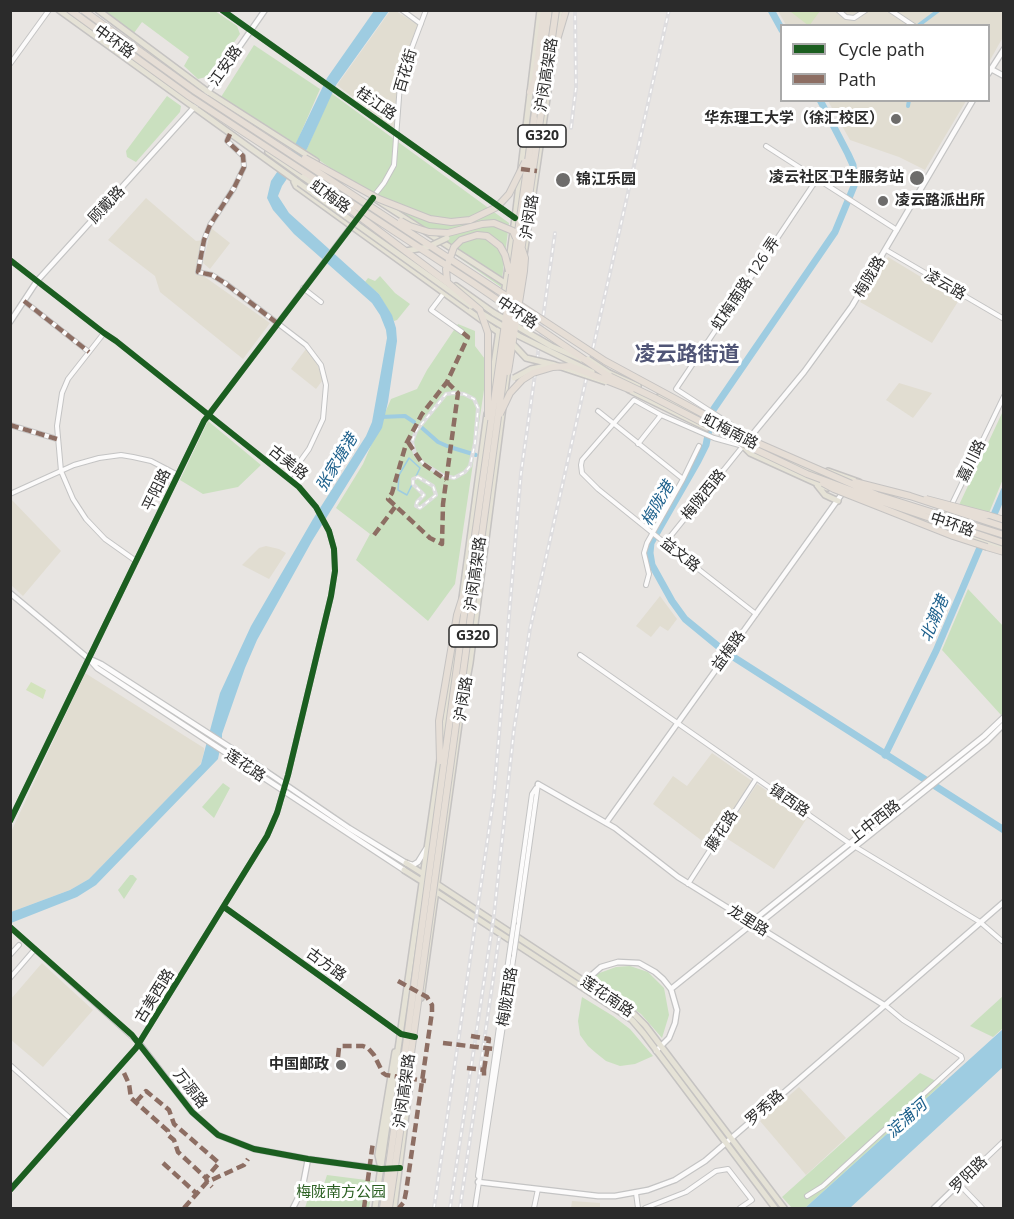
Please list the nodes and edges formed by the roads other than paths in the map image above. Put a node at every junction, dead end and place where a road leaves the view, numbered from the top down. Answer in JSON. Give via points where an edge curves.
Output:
{"nodes":[{"id":1,"x":49,"y":10,"type":"edge"},
{"id":2,"x":59,"y":10,"type":"edge"},
{"id":3,"x":70,"y":10,"type":"edge"},
{"id":4,"x":83,"y":10,"type":"edge"},
{"id":5,"x":98,"y":10,"type":"edge"},
{"id":6,"x":222,"y":10,"type":"edge"},
{"id":7,"x":265,"y":10,"type":"edge"},
{"id":8,"x":402,"y":10,"type":"edge"},
{"id":9,"x":426,"y":10,"type":"edge"},
{"id":10,"x":546,"y":10,"type":"edge"},
{"id":11,"x":558,"y":10,"type":"edge"},
{"id":12,"x":566,"y":10,"type":"edge"},
{"id":13,"x":838,"y":10,"type":"edge"},
{"id":14,"x":867,"y":10,"type":"edge"},
{"id":15,"x":890,"y":10,"type":"edge"},
{"id":16,"x":545,"y":23,"type":"junction"},
{"id":17,"x":421,"y":24,"type":"junction"},
{"id":18,"x":911,"y":24,"type":"edge"},
{"id":19,"x":558,"y":28,"type":"junction"},
{"id":20,"x":250,"y":31,"type":"junction"},
{"id":21,"x":557,"y":40,"type":"junction"},
{"id":22,"x":1004,"y":49,"type":"edge"},
{"id":23,"x":117,"y":52,"type":"junction"},
{"id":24,"x":10,"y":64,"type":"edge"},
{"id":25,"x":181,"y":72,"type":"junction"},
{"id":26,"x":990,"y":72,"type":"edge"},
{"id":27,"x":1004,"y":76,"type":"edge"},
{"id":28,"x":195,"y":91,"type":"junction"},
{"id":29,"x":533,"y":91,"type":"junction"},
{"id":30,"x":208,"y":92,"type":"junction"},
{"id":31,"x":200,"y":102,"type":"junction"},
{"id":32,"x":972,"y":102,"type":"edge"},
{"id":33,"x":195,"y":108,"type":"junction"},
{"id":34,"x":528,"y":111,"type":"junction"},
{"id":35,"x":533,"y":121,"type":"junction"},
{"id":36,"x":534,"y":128,"type":"junction"},
{"id":37,"x":396,"y":133,"type":"junction"},
{"id":38,"x":230,"y":134,"type":"junction"},
{"id":39,"x":766,"y":146,"type":"dead end"},
{"id":40,"x":528,"y":155,"type":"junction"},
{"id":41,"x":281,"y":159,"type":"junction"},
{"id":42,"x":330,"y":174,"type":"junction"},
{"id":43,"x":291,"y":178,"type":"junction"},
{"id":44,"x":817,"y":179,"type":"junction"},
{"id":45,"x":373,"y":198,"type":"junction"},
{"id":46,"x":515,"y":218,"type":"junction"},
{"id":47,"x":351,"y":226,"type":"junction"},
{"id":48,"x":465,"y":229,"type":"junction"},
{"id":49,"x":897,"y":230,"type":"junction"},
{"id":50,"x":405,"y":250,"type":"junction"},
{"id":51,"x":886,"y":250,"type":"junction"},
{"id":52,"x":10,"y":260,"type":"edge"},
{"id":53,"x":511,"y":277,"type":"junction"},
{"id":54,"x":447,"y":280,"type":"junction"},
{"id":55,"x":37,"y":281,"type":"junction"},
{"id":56,"x":506,"y":283,"type":"junction"},
{"id":57,"x":303,"y":288,"type":"junction"},
{"id":58,"x":444,"y":293,"type":"junction"},
{"id":59,"x":519,"y":293,"type":"junction"},
{"id":60,"x":24,"y":301,"type":"junction"},
{"id":61,"x":321,"y":302,"type":"dead end"},
{"id":62,"x":1004,"y":319,"type":"edge"},
{"id":63,"x":10,"y":322,"type":"edge"},
{"id":64,"x":277,"y":323,"type":"junction"},
{"id":65,"x":522,"y":329,"type":"joint"},
{"id":66,"x":506,"y":331,"type":"junction"},
{"id":67,"x":462,"y":332,"type":"dead end"},
{"id":68,"x":499,"y":332,"type":"junction"},
{"id":69,"x":104,"y":333,"type":"junction"},
{"id":70,"x":519,"y":336,"type":"joint"},
{"id":71,"x":511,"y":343,"type":"junction"},
{"id":72,"x":89,"y":352,"type":"junction"},
{"id":73,"x":555,"y":365,"type":"junction"},
{"id":74,"x":609,"y":373,"type":"junction"},
{"id":75,"x":614,"y":382,"type":"junction"},
{"id":76,"x":505,"y":387,"type":"junction"},
{"id":77,"x":1004,"y":396,"type":"edge"},
{"id":78,"x":653,"y":397,"type":"junction"},
{"id":79,"x":598,"y":411,"type":"dead end"},
{"id":80,"x":207,"y":414,"type":"junction"},
{"id":81,"x":661,"y":415,"type":"junction"},
{"id":82,"x":500,"y":416,"type":"junction"},
{"id":83,"x":614,"y":424,"type":"junction"},
{"id":84,"x":10,"y":425,"type":"edge"},
{"id":85,"x":714,"y":435,"type":"junction"},
{"id":86,"x":492,"y":438,"type":"junction"},
{"id":87,"x":57,"y":439,"type":"junction"},
{"id":88,"x":749,"y":439,"type":"junction"},
{"id":89,"x":638,"y":444,"type":"junction"},
{"id":90,"x":699,"y":446,"type":"dead end"},
{"id":91,"x":743,"y":446,"type":"junction"},
{"id":92,"x":781,"y":452,"type":"junction"},
{"id":93,"x":779,"y":460,"type":"junction"},
{"id":94,"x":787,"y":460,"type":"junction"},
{"id":95,"x":61,"y":471,"type":"junction"},
{"id":96,"x":788,"y":471,"type":"junction"},
{"id":97,"x":807,"y":474,"type":"junction"},
{"id":98,"x":178,"y":475,"type":"junction"},
{"id":99,"x":479,"y":475,"type":"junction"},
{"id":100,"x":288,"y":478,"type":"junction"},
{"id":101,"x":683,"y":479,"type":"junction"},
{"id":102,"x":816,"y":483,"type":"junction"},
{"id":103,"x":847,"y":486,"type":"junction"},
{"id":104,"x":10,"y":494,"type":"edge"},
{"id":105,"x":910,"y":496,"type":"junction"},
{"id":106,"x":838,"y":501,"type":"junction"},
{"id":107,"x":868,"y":501,"type":"junction"},
{"id":108,"x":880,"y":502,"type":"junction"},
{"id":109,"x":952,"y":503,"type":"junction"},
{"id":110,"x":942,"y":509,"type":"junction"},
{"id":111,"x":908,"y":511,"type":"junction"},
{"id":112,"x":948,"y":513,"type":"junction"},
{"id":113,"x":915,"y":518,"type":"junction"},
{"id":114,"x":1004,"y":520,"type":"edge"},
{"id":115,"x":942,"y":525,"type":"junction"},
{"id":116,"x":652,"y":532,"type":"junction"},
{"id":117,"x":1003,"y":532,"type":"edge"},
{"id":118,"x":665,"y":543,"type":"junction"},
{"id":119,"x":989,"y":543,"type":"junction"},
{"id":120,"x":1004,"y":546,"type":"edge"},
{"id":121,"x":136,"y":561,"type":"junction"},
{"id":122,"x":468,"y":585,"type":"junction"},
{"id":123,"x":646,"y":585,"type":"dead end"},
{"id":124,"x":10,"y":593,"type":"edge"},
{"id":125,"x":756,"y":614,"type":"junction"},
{"id":126,"x":580,"y":655,"type":"dead end"},
{"id":127,"x":89,"y":659,"type":"junction"},
{"id":128,"x":1004,"y":717,"type":"edge"},
{"id":129,"x":677,"y":723,"type":"junction"},
{"id":130,"x":1004,"y":724,"type":"edge"},
{"id":131,"x":440,"y":761,"type":"junction"},
{"id":132,"x":756,"y":778,"type":"junction"},
{"id":133,"x":285,"y":784,"type":"junction"},
{"id":134,"x":538,"y":784,"type":"junction"},
{"id":135,"x":923,"y":788,"type":"junction"},
{"id":136,"x":283,"y":791,"type":"junction"},
{"id":137,"x":10,"y":821,"type":"edge"},
{"id":138,"x":606,"y":822,"type":"junction"},
{"id":139,"x":849,"y":843,"type":"junction"},
{"id":140,"x":427,"y":846,"type":"junction"},
{"id":141,"x":854,"y":846,"type":"junction"},
{"id":142,"x":406,"y":863,"type":"junction"},
{"id":143,"x":404,"y":870,"type":"joint"},
{"id":144,"x":423,"y":874,"type":"junction"},
{"id":145,"x":422,"y":881,"type":"junction"},
{"id":146,"x":688,"y":884,"type":"junction"},
{"id":147,"x":438,"y":885,"type":"junction"},
{"id":148,"x":437,"y":892,"type":"junction"},
{"id":149,"x":1004,"y":902,"type":"edge"},
{"id":150,"x":224,"y":907,"type":"junction"},
{"id":151,"x":980,"y":922,"type":"junction"},
{"id":152,"x":748,"y":926,"type":"junction"},
{"id":153,"x":756,"y":926,"type":"junction"},
{"id":154,"x":10,"y":927,"type":"edge"},
{"id":155,"x":1002,"y":941,"type":"dead end"},
{"id":156,"x":19,"y":945,"type":"dead end"},
{"id":157,"x":35,"y":949,"type":"junction"},
{"id":158,"x":10,"y":955,"type":"edge"},
{"id":159,"x":512,"y":955,"type":"junction"},
{"id":160,"x":10,"y":978,"type":"edge"},
{"id":161,"x":585,"y":981,"type":"junction"},
{"id":162,"x":671,"y":988,"type":"junction"},
{"id":163,"x":884,"y":1005,"type":"junction"},
{"id":164,"x":402,"y":1034,"type":"junction"},
{"id":165,"x":415,"y":1037,"type":"junction"},
{"id":166,"x":139,"y":1043,"type":"junction"},
{"id":167,"x":659,"y":1049,"type":"junction"},
{"id":168,"x":10,"y":1065,"type":"edge"},
{"id":169,"x":72,"y":1120,"type":"junction"},
{"id":170,"x":728,"y":1140,"type":"junction"},
{"id":171,"x":1004,"y":1141,"type":"edge"},
{"id":172,"x":308,"y":1159,"type":"junction"},
{"id":173,"x":400,"y":1168,"type":"junction"},
{"id":174,"x":381,"y":1169,"type":"junction"},
{"id":175,"x":478,"y":1182,"type":"junction"},
{"id":176,"x":959,"y":1184,"type":"junction"},
{"id":177,"x":538,"y":1189,"type":"junction"},
{"id":178,"x":10,"y":1190,"type":"edge"},
{"id":179,"x":636,"y":1193,"type":"junction"},
{"id":180,"x":807,"y":1196,"type":"dead end"},
{"id":181,"x":293,"y":1209,"type":"edge"},
{"id":182,"x":375,"y":1209,"type":"edge"},
{"id":183,"x":383,"y":1209,"type":"edge"},
{"id":184,"x":389,"y":1209,"type":"edge"},
{"id":185,"x":394,"y":1209,"type":"edge"},
{"id":186,"x":475,"y":1209,"type":"edge"},
{"id":187,"x":534,"y":1209,"type":"edge"},
{"id":188,"x":638,"y":1209,"type":"edge"},
{"id":189,"x":645,"y":1209,"type":"edge"},
{"id":190,"x":740,"y":1209,"type":"edge"},
{"id":191,"x":775,"y":1209,"type":"edge"},
{"id":192,"x":784,"y":1209,"type":"edge"},
{"id":193,"x":934,"y":1209,"type":"edge"},
{"id":194,"x":982,"y":1209,"type":"edge"}],
"edges":[{"from":1,"to":24,"type":"street"},
{"from":2,"to":23,"type":"main road","name":"虹梅路"},
{"from":3,"to":41,"type":"highway","name":"中环路","bridge":true},
{"from":4,"to":28,"type":"highway","name":"中环路","bridge":true},
{"from":5,"to":25,"type":"main road","name":"虹梅路"},
{"from":6,"to":20,"type":"street","name":"桂江路"},
{"from":7,"to":20,"type":"main road","name":"江安路"},
{"from":8,"to":17,"type":"street"},
{"from":9,"to":17,"type":"street","name":"百花街"},
{"from":10,"to":16,"type":"highway"},
{"from":10,"to":29,"type":"main road","name":"沪闵路","number":"G320"},
{"from":10,"to":40,"type":"highway","name":"沪闵高架路","bridge":true},
{"from":11,"to":19,"type":"main road","name":"沪闵路","number":"G320"},
{"from":11,"to":86,"type":"highway","name":"沪闵高架路","bridge":true},
{"from":12,"to":21,"type":"highway"},
{"from":13,"to":14,"type":"street","via":[[854,18]]},
{"from":15,"to":18,"type":"street"},
{"from":16,"to":29,"type":"main road","name":"沪闵路","number":"G320"},
{"from":16,"to":29,"type":"highway"},
{"from":17,"to":37,"type":"street","name":"百花街","via":[[400,84]]},
{"from":19,"to":21,"type":"main road","name":"沪闵路","number":"G320"},
{"from":19,"to":36,"type":"main road"},
{"from":20,"to":30,"type":"main road","name":"江安路"},
{"from":20,"to":37,"type":"street","name":"桂江路"},
{"from":21,"to":59,"type":"main road","name":"沪闵路","number":"G320"},
{"from":22,"to":26,"type":"main road"},
{"from":23,"to":25,"type":"main road","via":[[141,59],[174,77]]},
{"from":23,"to":33,"type":"main road","name":"虹梅路"},
{"from":25,"to":30,"type":"main road","name":"虹梅路"},
{"from":25,"to":31,"type":"main road","name":"虹梅路"},
{"from":26,"to":27,"type":"main road"},
{"from":28,"to":42,"type":"highway","bridge":true},
{"from":28,"to":103,"type":"highway","name":"中环路","bridge":true,"via":[[605,361],[753,441]]},
{"from":29,"to":34,"type":"main road","name":"沪闵路","number":"G320"},
{"from":29,"to":35,"type":"main road","name":"沪闵路","number":"G320"},
{"from":30,"to":31,"type":"main road","name":"顾戴路"},
{"from":30,"to":45,"type":"main road","name":"虹梅路"},
{"from":31,"to":33,"type":"main road","name":"顾戴路"},
{"from":31,"to":41,"type":"main road","name":"虹梅路"},
{"from":32,"to":49,"type":"main road","name":"梅陇路"},
{"from":33,"to":38,"type":"main road","name":"虹梅路"},
{"from":33,"to":55,"type":"main road","name":"顾戴路"},
{"from":34,"to":35,"type":"main road"},
{"from":34,"to":46,"type":"main road","name":"沪闵路","number":"G320"},
{"from":35,"to":36,"type":"main road","name":"沪闵路"},
{"from":36,"to":66,"type":"main road","name":"沪闵路","bridge":true},
{"from":36,"to":74,"type":"main road","bridge":true,"via":[[514,286],[516,298],[524,315],[536,327]]},
{"from":37,"to":45,"type":"street","name":"平阳路","via":[[394,165]]},
{"from":37,"to":46,"type":"street","name":"桂江路"},
{"from":38,"to":43,"type":"main road","name":"虹梅路"},
{"from":38,"to":64,"type":"street","via":[[227,141],[243,156],[244,167],[207,232],[198,272],[225,283]]},
{"from":39,"to":44,"type":"street"},
{"from":40,"to":42,"type":"highway","bridge":true,"via":[[504,201],[488,213],[450,222],[379,199]]},
{"from":40,"to":53,"type":"highway","name":"沪闵高架路","bridge":true},
{"from":41,"to":50,"type":"main road","name":"虹梅路","bridge":true},
{"from":41,"to":78,"type":"highway","name":"中环路","bridge":true,"via":[[607,375]]},
{"from":41,"to":86,"type":"highway","bridge":true,"via":[[480,310],[488,333]]},
{"from":42,"to":48,"type":"highway","bridge":true,"via":[[410,226],[429,232]]},
{"from":43,"to":47,"type":"main road","name":"虹梅路","via":[[296,186]]},
{"from":43,"to":70,"type":"main road","name":"虹梅路","bridge":true},
{"from":44,"to":49,"type":"street"},
{"from":44,"to":88,"type":"street","name":"虹梅南路 126 弄","via":[[676,389]]},
{"from":45,"to":47,"type":"street","name":"平阳路"},
{"from":45,"to":56,"type":"main road","name":"虹梅路"},
{"from":46,"to":56,"type":"main road","name":"沪闵路","number":"G320"},
{"from":47,"to":57,"type":"street","name":"平阳路"},
{"from":47,"to":58,"type":"main road","name":"虹梅路"},
{"from":48,"to":50,"type":"main road","bridge":true,"via":[[428,247]]},
{"from":48,"to":82,"type":"highway","bridge":true,"via":[[494,223],[505,226],[513,231],[525,258]]},
{"from":49,"to":51,"type":"main road","name":"梅陇路"},
{"from":50,"to":54,"type":"main road","name":"虹梅路","bridge":true},
{"from":51,"to":62,"type":"street","name":"凌云路"},
{"from":51,"to":88,"type":"main road","name":"梅陇路","via":[[838,327]]},
{"from":52,"to":55,"type":"street","name":"古美路"},
{"from":53,"to":54,"type":"highway","bridge":true,"via":[[500,246],[477,235],[454,247],[446,268]]},
{"from":53,"to":86,"type":"highway","name":"沪闵高架路","bridge":true},
{"from":54,"to":65,"type":"main road","name":"虹梅路","bridge":true},
{"from":55,"to":60,"type":"main road","name":"顾戴路"},
{"from":55,"to":69,"type":"street","name":"古美路"},
{"from":56,"to":59,"type":"main road","name":"虹梅路"},
{"from":56,"to":68,"type":"main road","name":"沪闵路","number":"G320"},
{"from":57,"to":61,"type":"street"},
{"from":57,"to":64,"type":"street","name":"平阳路"},
{"from":58,"to":67,"type":"street","via":[[431,310]]},
{"from":58,"to":68,"type":"main road","name":"虹梅路"},
{"from":59,"to":71,"type":"main road","name":"沪闵路","number":"G320"},
{"from":60,"to":63,"type":"main road","name":"顾戴路"},
{"from":60,"to":72,"type":"street"},
{"from":64,"to":80,"type":"street","name":"平阳路"},
{"from":64,"to":100,"type":"street","via":[[317,357],[326,385],[319,429]]},
{"from":65,"to":74,"type":"main road","name":"虹梅南路","bridge":true},
{"from":66,"to":73,"type":"main road","bridge":true,"via":[[522,355]]},
{"from":66,"to":86,"type":"main road","name":"沪闵路","bridge":true},
{"from":68,"to":71,"type":"main road","name":"虹梅路"},
{"from":68,"to":99,"type":"main road","name":"沪闵路","number":"G320"},
{"from":69,"to":72,"type":"street"},
{"from":69,"to":80,"type":"street","name":"古美路"},
{"from":70,"to":75,"type":"main road","name":"虹梅南路","bridge":true},
{"from":71,"to":76,"type":"main road","name":"沪闵路","number":"G320"},
{"from":72,"to":87,"type":"street","via":[[62,393]]},
{"from":73,"to":75,"type":"main road","bridge":true},
{"from":73,"to":76,"type":"main road","bridge":true,"via":[[531,369]]},
{"from":74,"to":88,"type":"main road","name":"虹梅南路","bridge":true},
{"from":75,"to":85,"type":"main road","name":"虹梅南路","bridge":true},
{"from":76,"to":147,"type":"main road","name":"沪闵路","number":"G320"},
{"from":77,"to":109,"type":"street","name":"嘉川路"},
{"from":78,"to":82,"type":"highway","bridge":true,"via":[[570,366],[553,367],[522,380],[510,393]]},
{"from":78,"to":97,"type":"highway","name":"中环路","bridge":true},
{"from":79,"to":83,"type":"street"},
{"from":80,"to":98,"type":"street","name":"平阳路"},
{"from":80,"to":100,"type":"street","name":"古美路"},
{"from":81,"to":83,"type":"street","via":[[633,400]]},
{"from":81,"to":85,"type":"street"},
{"from":81,"to":89,"type":"street"},
{"from":82,"to":86,"type":"highway","bridge":true},
{"from":83,"to":89,"type":"street"},
{"from":83,"to":116,"type":"street","name":"益文路","via":[[582,460],[580,469],[598,489]]},
{"from":84,"to":87,"type":"street"},
{"from":85,"to":91,"type":"main road","name":"虹梅南路"},
{"from":86,"to":99,"type":"main road","name":"沪闵路","via":[[487,466]]},
{"from":86,"to":122,"type":"highway","name":"沪闵高架路","bridge":true},
{"from":86,"to":184,"type":"highway","name":"沪闵高架路","bridge":true},
{"from":87,"to":95,"type":"street"},
{"from":88,"to":92,"type":"main road","name":"虹梅南路"},
{"from":88,"to":94,"type":"main road","name":"虹梅南路"},
{"from":89,"to":101,"type":"street"},
{"from":90,"to":101,"type":"street"},
{"from":91,"to":93,"type":"main road","name":"虹梅南路"},
{"from":91,"to":96,"type":"main road","name":"虹梅南路"},
{"from":91,"to":118,"type":"street","name":"梅陇西路"},
{"from":92,"to":94,"type":"main road"},
{"from":92,"to":103,"type":"main road","name":"虹梅南路"},
{"from":93,"to":96,"type":"main road"},
{"from":93,"to":103,"type":"main road","name":"虹梅南路"},
{"from":94,"to":103,"type":"main road","name":"虹梅南路"},
{"from":95,"to":98,"type":"street","via":[[87,460],[121,455],[151,461]]},
{"from":95,"to":104,"type":"street"},
{"from":95,"to":121,"type":"street","via":[[86,519],[105,539]]},
{"from":96,"to":102,"type":"main road","name":"虹梅南路"},
{"from":97,"to":119,"type":"highway","bridge":true,"via":[[852,497],[953,536]]},
{"from":97,"to":120,"type":"highway","name":"中环路","bridge":true},
{"from":98,"to":121,"type":"street","name":"平阳路"},
{"from":99,"to":131,"type":"main road","name":"沪闵路","number":"G320"},
{"from":100,"to":133,"type":"street","name":"古美路","via":[[306,493],[326,524],[334,549],[334,583]]},
{"from":101,"to":116,"type":"street"},
{"from":102,"to":103,"type":"main road","name":"虹梅南路"},
{"from":102,"to":106,"type":"main road","via":[[825,495]]},
{"from":103,"to":105,"type":"highway","bridge":true,"via":[[877,486]]},
{"from":103,"to":106,"type":"main road","name":"益梅路"},
{"from":103,"to":107,"type":"main road","name":"虹梅南路"},
{"from":103,"to":108,"type":"main road","name":"虹梅南路"},
{"from":103,"to":110,"type":"main road","name":"虹梅南路","via":[[931,503]]},
{"from":103,"to":112,"type":"main road","name":"虹梅南路","via":[[934,513]]},
{"from":103,"to":117,"type":"highway","name":"中环路","bridge":true},
{"from":105,"to":114,"type":"highway","bridge":true},
{"from":105,"to":117,"type":"highway","bridge":true},
{"from":106,"to":125,"type":"main road","name":"益梅路"},
{"from":107,"to":108,"type":"main road"},
{"from":107,"to":113,"type":"main road","name":"虹梅南路"},
{"from":108,"to":111,"type":"main road","name":"虹梅南路"},
{"from":109,"to":110,"type":"main road"},
{"from":109,"to":112,"type":"street","name":"嘉川路"},
{"from":110,"to":112,"type":"main road","name":"虹梅南路"},
{"from":111,"to":113,"type":"main road"},
{"from":111,"to":115,"type":"main road","name":"虹梅南路"},
{"from":112,"to":115,"type":"street","name":"嘉川路"},
{"from":112,"to":117,"type":"main road","name":"虹梅南路","bridge":true},
{"from":113,"to":115,"type":"main road","name":"虹梅南路"},
{"from":115,"to":119,"type":"main road","name":"虹梅南路","bridge":true},
{"from":116,"to":118,"type":"street","name":"益文路"},
{"from":116,"to":123,"type":"street","via":[[644,553],[649,574]]},
{"from":118,"to":125,"type":"street","name":"益文路"},
{"from":119,"to":120,"type":"highway"},
{"from":121,"to":127,"type":"street","name":"平阳路"},
{"from":122,"to":131,"type":"highway","bridge":true,"via":[[457,615],[439,721]]},
{"from":122,"to":183,"type":"highway","name":"沪闵高架路","bridge":true},
{"from":124,"to":127,"type":"main road","name":"莲花路"},
{"from":125,"to":129,"type":"main road","name":"益梅路"},
{"from":126,"to":129,"type":"street","name":"镇西路"},
{"from":127,"to":133,"type":"main road","name":"莲花路"},
{"from":127,"to":136,"type":"main road","name":"莲花路"},
{"from":127,"to":137,"type":"street","name":"平阳路"},
{"from":128,"to":135,"type":"main road","name":"上中西路"},
{"from":129,"to":132,"type":"street","name":"镇西路"},
{"from":129,"to":138,"type":"main road","name":"益梅路"},
{"from":130,"to":135,"type":"main road","name":"上中西路"},
{"from":131,"to":140,"type":"main road","name":"沪闵路","number":"G320"},
{"from":132,"to":139,"type":"street","name":"镇西路"},
{"from":132,"to":146,"type":"street","name":"藤花路"},
{"from":133,"to":136,"type":"street","name":"古美路"},
{"from":133,"to":142,"type":"main road","name":"莲花路"},
{"from":134,"to":138,"type":"main road","name":"龙里路"},
{"from":134,"to":159,"type":"street","name":"梅陇西路","bridge":true},
{"from":134,"to":159,"type":"street","bridge":true,"via":[[532,794]]},
{"from":135,"to":139,"type":"main road","name":"上中西路"},
{"from":135,"to":141,"type":"main road","name":"上中西路"},
{"from":136,"to":143,"type":"main road","name":"莲花路"},
{"from":136,"to":150,"type":"street","name":"古美西路","via":[[267,836]]},
{"from":138,"to":146,"type":"main road","name":"龙里路"},
{"from":139,"to":141,"type":"street","name":"镇西路"},
{"from":139,"to":152,"type":"main road","name":"上中西路"},
{"from":140,"to":142,"type":"main road","via":[[418,862]]},
{"from":140,"to":144,"type":"main road","name":"沪闵路","number":"G320"},
{"from":141,"to":151,"type":"street","name":"镇西路"},
{"from":141,"to":153,"type":"main road","name":"上中西路"},
{"from":142,"to":144,"type":"main road","name":"莲花南路"},
{"from":143,"to":145,"type":"main road","name":"莲花南路"},
{"from":144,"to":145,"type":"main road","name":"沪闵路","number":"G320"},
{"from":144,"to":147,"type":"main road","name":"莲花南路"},
{"from":145,"to":148,"type":"main road","name":"莲花南路"},
{"from":145,"to":164,"type":"main road","name":"沪闵路","number":"G320"},
{"from":146,"to":152,"type":"main road","name":"龙里路"},
{"from":147,"to":148,"type":"main road","name":"沪闵路","number":"G320"},
{"from":147,"to":161,"type":"main road","name":"莲花南路"},
{"from":148,"to":165,"type":"main road","name":"沪闵路","number":"G320"},
{"from":148,"to":167,"type":"main road","name":"莲花南路","via":[[632,1020]]},
{"from":149,"to":151,"type":"main road","name":"罗秀路"},
{"from":150,"to":164,"type":"street","name":"古方路"},
{"from":150,"to":166,"type":"street","name":"古美西路"},
{"from":151,"to":155,"type":"street","name":"镇西路"},
{"from":151,"to":163,"type":"main road","name":"罗秀路"},
{"from":152,"to":153,"type":"main road","name":"上中西路"},
{"from":152,"to":162,"type":"main road","name":"上中西路"},
{"from":153,"to":163,"type":"main road","name":"龙里路"},
{"from":154,"to":157,"type":"street","name":"万源路"},
{"from":156,"to":158,"type":"street"},
{"from":157,"to":160,"type":"street"},
{"from":157,"to":166,"type":"street","name":"万源路"},
{"from":159,"to":175,"type":"street","name":"梅陇西路"},
{"from":161,"to":162,"type":"main road","via":[[601,967],[627,962],[647,967]]},
{"from":161,"to":167,"type":"main road","name":"莲花南路","via":[[634,1014]]},
{"from":162,"to":167,"type":"main road","via":[[677,1010],[675,1023]]},
{"from":163,"to":170,"type":"main road","name":"罗秀路"},
{"from":163,"to":180,"type":"street","name":"龙里路","via":[[962,1059],[823,1186]]},
{"from":164,"to":165,"type":"main road","name":"古方路"},
{"from":164,"to":174,"type":"main road","name":"沪闵路","number":"G320","via":[[397,1041],[387,1096],[378,1155]]},
{"from":165,"to":173,"type":"main road","name":"沪闵路","number":"G320"},
{"from":166,"to":169,"type":"street","name":"古美西路"},
{"from":166,"to":172,"type":"main road","name":"万源路","via":[[192,1112],[218,1135],[254,1149]]},
{"from":167,"to":170,"type":"main road","name":"莲花南路"},
{"from":168,"to":169,"type":"street"},
{"from":169,"to":178,"type":"street","name":"古美西路"},
{"from":170,"to":179,"type":"main road","name":"罗秀路","via":[[687,1174]]},
{"from":170,"to":191,"type":"main road","name":"莲花南路"},
{"from":170,"to":192,"type":"main road","name":"莲花南路"},
{"from":171,"to":176,"type":"street","name":"罗阳路"},
{"from":172,"to":174,"type":"main road","name":"万源路"},
{"from":172,"to":181,"type":"main road","via":[[302,1190]]},
{"from":173,"to":174,"type":"main road","name":"万源路"},
{"from":173,"to":185,"type":"main road","name":"沪闵路","number":"G320"},
{"from":174,"to":182,"type":"main road","name":"沪闵路","number":"G320"},
{"from":175,"to":177,"type":"main road","name":"罗秀路"},
{"from":175,"to":186,"type":"street","name":"梅陇西路"},
{"from":176,"to":193,"type":"main road","name":"罗阳路"},
{"from":176,"to":194,"type":"street"},
{"from":177,"to":179,"type":"main road","name":"罗秀路","via":[[598,1196]]},
{"from":177,"to":187,"type":"street"},
{"from":179,"to":188,"type":"street"},
{"from":189,"to":190,"type":"street","via":[[687,1192],[716,1171],[728,1169],[752,1200]]}]}
